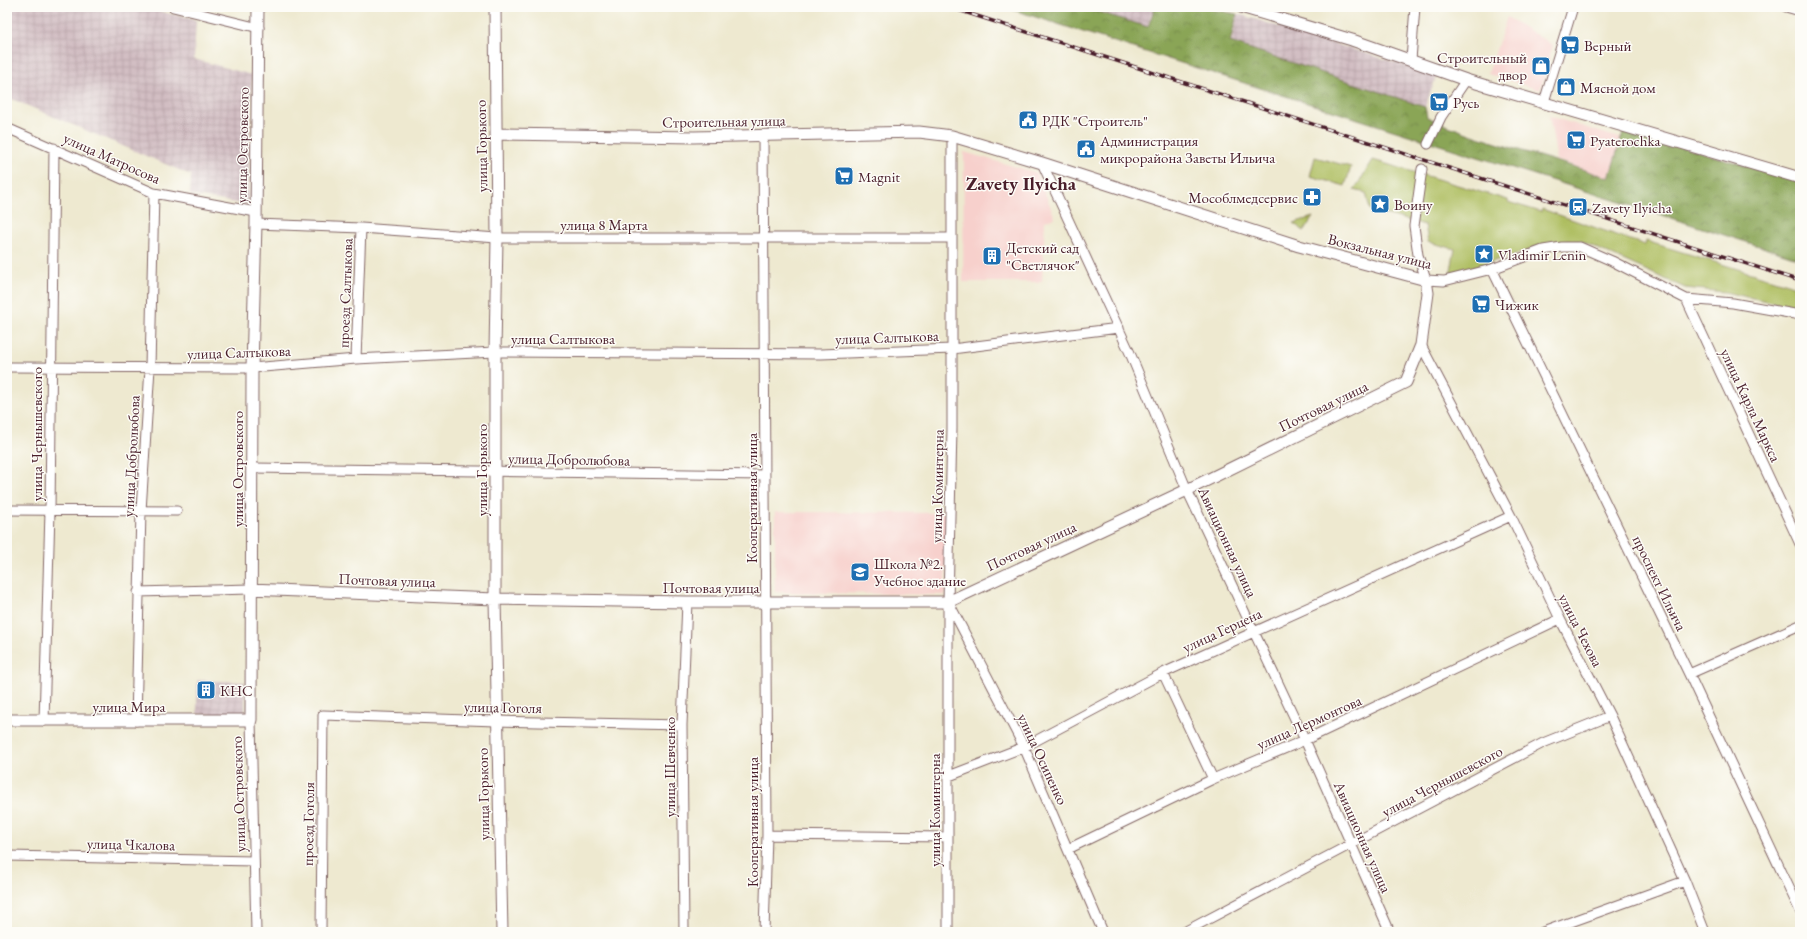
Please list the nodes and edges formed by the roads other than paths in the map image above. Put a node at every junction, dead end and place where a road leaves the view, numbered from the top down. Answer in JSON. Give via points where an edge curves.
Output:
{"nodes":[{"id":1,"x":173,"y":7,"type":"edge"},
{"id":2,"x":258,"y":7,"type":"edge"},
{"id":3,"x":495,"y":7,"type":"edge"},
{"id":4,"x":1241,"y":7,"type":"edge"},
{"id":5,"x":1415,"y":7,"type":"edge"},
{"id":6,"x":1573,"y":7,"type":"edge"},
{"id":7,"x":1786,"y":7,"type":"edge"},
{"id":8,"x":1800,"y":11,"type":"edge"},
{"id":9,"x":258,"y":28,"type":"junction"},
{"id":10,"x":1411,"y":60,"type":"junction"},
{"id":11,"x":1466,"y":80,"type":"junction"},
{"id":12,"x":1544,"y":102,"type":"junction"},
{"id":13,"x":7,"y":128,"type":"edge"},
{"id":14,"x":497,"y":134,"type":"junction"},
{"id":15,"x":763,"y":136,"type":"junction"},
{"id":16,"x":952,"y":136,"type":"junction"},
{"id":17,"x":1428,"y":144,"type":"dead end"},
{"id":18,"x":54,"y":148,"type":"junction"},
{"id":19,"x":1042,"y":163,"type":"junction"},
{"id":20,"x":1422,"y":169,"type":"dead end"},
{"id":21,"x":1800,"y":178,"type":"edge"},
{"id":22,"x":154,"y":193,"type":"junction"},
{"id":23,"x":256,"y":212,"type":"junction"},
{"id":24,"x":256,"y":224,"type":"junction"},
{"id":25,"x":361,"y":228,"type":"junction"},
{"id":26,"x":497,"y":238,"type":"junction"},
{"id":27,"x":952,"y":238,"type":"junction"},
{"id":28,"x":762,"y":239,"type":"junction"},
{"id":29,"x":1492,"y":269,"type":"junction"},
{"id":30,"x":1426,"y":280,"type":"junction"},
{"id":31,"x":1686,"y":300,"type":"junction"},
{"id":32,"x":1800,"y":315,"type":"edge"},
{"id":33,"x":1118,"y":328,"type":"junction"},
{"id":34,"x":1421,"y":345,"type":"junction"},
{"id":35,"x":952,"y":349,"type":"junction"},
{"id":36,"x":495,"y":352,"type":"junction"},
{"id":37,"x":764,"y":353,"type":"junction"},
{"id":38,"x":356,"y":359,"type":"junction"},
{"id":39,"x":7,"y":368,"type":"edge"},
{"id":40,"x":150,"y":368,"type":"junction"},
{"id":41,"x":252,"y":368,"type":"junction"},
{"id":42,"x":50,"y":369,"type":"junction"},
{"id":43,"x":253,"y":468,"type":"junction"},
{"id":44,"x":496,"y":472,"type":"junction"},
{"id":45,"x":764,"y":475,"type":"junction"},
{"id":46,"x":1187,"y":490,"type":"junction"},
{"id":47,"x":7,"y":510,"type":"edge"},
{"id":48,"x":50,"y":511,"type":"junction"},
{"id":49,"x":141,"y":511,"type":"junction"},
{"id":50,"x":177,"y":511,"type":"dead end"},
{"id":51,"x":1511,"y":516,"type":"junction"},
{"id":52,"x":1800,"y":544,"type":"edge"},
{"id":53,"x":250,"y":589,"type":"junction"},
{"id":54,"x":138,"y":592,"type":"junction"},
{"id":55,"x":495,"y":599,"type":"junction"},
{"id":56,"x":687,"y":602,"type":"junction"},
{"id":57,"x":766,"y":602,"type":"junction"},
{"id":58,"x":948,"y":602,"type":"junction"},
{"id":59,"x":1560,"y":619,"type":"junction"},
{"id":60,"x":1800,"y":625,"type":"edge"},
{"id":61,"x":1254,"y":630,"type":"junction"},
{"id":62,"x":1163,"y":673,"type":"junction"},
{"id":63,"x":1689,"y":674,"type":"junction"},
{"id":64,"x":323,"y":715,"type":"joint"},
{"id":65,"x":1610,"y":716,"type":"junction"},
{"id":66,"x":7,"y":720,"type":"edge"},
{"id":67,"x":251,"y":720,"type":"junction"},
{"id":68,"x":44,"y":721,"type":"junction"},
{"id":69,"x":136,"y":721,"type":"junction"},
{"id":70,"x":496,"y":722,"type":"junction"},
{"id":71,"x":682,"y":725,"type":"junction"},
{"id":72,"x":1305,"y":740,"type":"junction"},
{"id":73,"x":1024,"y":747,"type":"junction"},
{"id":74,"x":949,"y":776,"type":"junction"},
{"id":75,"x":1213,"y":780,"type":"junction"},
{"id":76,"x":767,"y":835,"type":"junction"},
{"id":77,"x":948,"y":837,"type":"junction"},
{"id":78,"x":1351,"y":845,"type":"junction"},
{"id":79,"x":1068,"y":849,"type":"junction"},
{"id":80,"x":7,"y":856,"type":"edge"},
{"id":81,"x":254,"y":861,"type":"junction"},
{"id":82,"x":1685,"y":881,"type":"junction"},
{"id":83,"x":1800,"y":911,"type":"edge"},
{"id":84,"x":256,"y":932,"type":"edge"},
{"id":85,"x":321,"y":932,"type":"edge"},
{"id":86,"x":502,"y":932,"type":"edge"},
{"id":87,"x":684,"y":932,"type":"edge"},
{"id":88,"x":764,"y":932,"type":"edge"},
{"id":89,"x":948,"y":932,"type":"edge"},
{"id":90,"x":1103,"y":932,"type":"edge"},
{"id":91,"x":1184,"y":932,"type":"edge"},
{"id":92,"x":1390,"y":932,"type":"edge"},
{"id":93,"x":1543,"y":932,"type":"edge"},
{"id":94,"x":1705,"y":932,"type":"edge"}],
"edges":[{"from":1,"to":9,"type":"street"},
{"from":2,"to":9,"type":"street","name":"улица Островского"},
{"from":3,"to":14,"type":"street","name":"улица Горького"},
{"from":4,"to":10,"type":"street"},
{"from":5,"to":10,"type":"street"},
{"from":6,"to":12,"type":"street"},
{"from":7,"to":8,"type":"street"},
{"from":9,"to":23,"type":"street","name":"улица Островского"},
{"from":10,"to":11,"type":"street"},
{"from":11,"to":12,"type":"street"},
{"from":11,"to":17,"type":"street","via":[[1441,117]]},
{"from":12,"to":21,"type":"street"},
{"from":13,"to":18,"type":"street","name":"улица Матросова"},
{"from":14,"to":15,"type":"street","name":"Строительная улица"},
{"from":14,"to":26,"type":"street","name":"улица Горького"},
{"from":15,"to":16,"type":"street","name":"Строительная улица","via":[[919,132]]},
{"from":15,"to":28,"type":"street","name":"Кооперативная улица"},
{"from":16,"to":19,"type":"street","name":"Вокзальная улица"},
{"from":16,"to":27,"type":"street","name":"улица Коминтерна"},
{"from":18,"to":22,"type":"street","name":"улица Матросова"},
{"from":18,"to":42,"type":"street","name":"улица Чернышевского"},
{"from":19,"to":30,"type":"street","name":"Вокзальная улица","via":[[1293,244]]},
{"from":19,"to":33,"type":"street","name":"Авиационная улица"},
{"from":20,"to":30,"type":"street","name":"Почтовая улица","via":[[1414,226],[1418,255]]},
{"from":22,"to":23,"type":"street","name":"улица Матросова"},
{"from":22,"to":40,"type":"street","name":"улица Добролюбова"},
{"from":23,"to":24,"type":"street","name":"улица Островского"},
{"from":24,"to":25,"type":"street","name":"улица 8 Марта"},
{"from":24,"to":41,"type":"street","name":"улица Островского"},
{"from":25,"to":26,"type":"street","name":"улица 8 Марта"},
{"from":25,"to":38,"type":"street","name":"проезд Салтыкова"},
{"from":26,"to":28,"type":"street","name":"улица 8 Марта"},
{"from":26,"to":36,"type":"street","name":"улица Горького"},
{"from":27,"to":28,"type":"street","name":"улица 8 Марта"},
{"from":27,"to":35,"type":"street","name":"улица Коминтерна"},
{"from":28,"to":37,"type":"street","name":"Кооперативная улица"},
{"from":29,"to":30,"type":"street","name":"Вокзальная улица","via":[[1444,280]]},
{"from":29,"to":31,"type":"street","name":"Вокзальная улица","via":[[1543,250],[1580,247]]},
{"from":29,"to":63,"type":"street","name":"проспект Ильича"},
{"from":30,"to":34,"type":"street","name":"Почтовая улица","via":[[1428,293]]},
{"from":31,"to":32,"type":"street","name":"Вокзальная улица","via":[[1733,302]]},
{"from":31,"to":52,"type":"street","name":"улица Карла Маркса"},
{"from":33,"to":35,"type":"street","name":"улица Салтыкова"},
{"from":33,"to":46,"type":"street","name":"Авиационная улица"},
{"from":34,"to":46,"type":"street","name":"Почтовая улица","via":[[1406,382]]},
{"from":34,"to":51,"type":"street","name":"улица Чехова"},
{"from":35,"to":37,"type":"street","name":"улица Салтыкова","via":[[822,354]]},
{"from":35,"to":58,"type":"street","name":"улица Коминтерна"},
{"from":36,"to":37,"type":"street","name":"улица Салтыкова"},
{"from":36,"to":38,"type":"street","name":"улица Салтыкова"},
{"from":36,"to":44,"type":"street","name":"улица Горького"},
{"from":37,"to":45,"type":"street","name":"Кооперативная улица"},
{"from":38,"to":41,"type":"street","name":"улица Салтыкова"},
{"from":39,"to":42,"type":"street","name":"улица Салтыкова"},
{"from":40,"to":41,"type":"street","name":"улица Салтыкова"},
{"from":40,"to":42,"type":"street","name":"улица Салтыкова"},
{"from":40,"to":49,"type":"street","name":"улица Добролюбова"},
{"from":41,"to":43,"type":"street","name":"улица Островского"},
{"from":42,"to":48,"type":"street","name":"улица Чернышевского"},
{"from":43,"to":44,"type":"street","name":"улица Добролюбова"},
{"from":43,"to":53,"type":"street","name":"улица Островского"},
{"from":44,"to":45,"type":"street","name":"улица Добролюбова"},
{"from":44,"to":55,"type":"street","name":"улица Горького"},
{"from":45,"to":57,"type":"street","name":"Кооперативная улица"},
{"from":46,"to":58,"type":"street","name":"Почтовая улица"},
{"from":46,"to":61,"type":"street","name":"Авиационная улица"},
{"from":47,"to":48,"type":"street"},
{"from":48,"to":49,"type":"street"},
{"from":48,"to":68,"type":"street","name":"улица Чернышевского"},
{"from":49,"to":50,"type":"street"},
{"from":49,"to":54,"type":"street","name":"улица Добролюбова"},
{"from":51,"to":59,"type":"street","name":"улица Чехова"},
{"from":51,"to":61,"type":"street","name":"улица Герцена"},
{"from":53,"to":54,"type":"street"},
{"from":53,"to":55,"type":"street","name":"Почтовая улица"},
{"from":53,"to":67,"type":"street","name":"улица Островского"},
{"from":54,"to":69,"type":"street","name":"улица Добролюбова"},
{"from":55,"to":56,"type":"street","name":"Почтовая улица"},
{"from":55,"to":70,"type":"street","name":"улица Горького"},
{"from":56,"to":57,"type":"street","name":"Почтовая улица"},
{"from":56,"to":71,"type":"street","name":"улица Шевченко"},
{"from":57,"to":58,"type":"street","name":"Почтовая улица"},
{"from":57,"to":76,"type":"street","name":"Кооперативная улица"},
{"from":58,"to":73,"type":"street","name":"улица Осипенко"},
{"from":58,"to":74,"type":"street","name":"улица Коминтерна"},
{"from":59,"to":65,"type":"street","name":"улица Чехова"},
{"from":59,"to":72,"type":"street","name":"улица Лермонтова"},
{"from":60,"to":63,"type":"street"},
{"from":61,"to":62,"type":"street","name":"улица Герцена"},
{"from":61,"to":72,"type":"street","name":"Авиационная улица"},
{"from":62,"to":73,"type":"street","name":"улица Герцена"},
{"from":62,"to":75,"type":"street"},
{"from":63,"to":83,"type":"street","name":"проспект Ильича"},
{"from":64,"to":70,"type":"street","name":"улица Гоголя"},
{"from":64,"to":85,"type":"street","name":"проезд Гоголя"},
{"from":65,"to":78,"type":"street","name":"улица Чернышевского","via":[[1543,743]]},
{"from":65,"to":82,"type":"street","name":"улица Чехова"},
{"from":66,"to":68,"type":"street","name":"улица Мира"},
{"from":67,"to":69,"type":"street","name":"улица Мира"},
{"from":67,"to":81,"type":"street","name":"улица Островского"},
{"from":68,"to":69,"type":"street","name":"улица Мира"},
{"from":70,"to":71,"type":"street","name":"улица Гоголя"},
{"from":70,"to":86,"type":"street","name":"улица Горького"},
{"from":71,"to":87,"type":"street","name":"улица Шевченко"},
{"from":72,"to":75,"type":"street","name":"улица Лермонтова"},
{"from":72,"to":78,"type":"street","name":"Авиационная улица"},
{"from":73,"to":74,"type":"street","name":"улица Герцена"},
{"from":73,"to":79,"type":"street","name":"улица Осипенко"},
{"from":74,"to":77,"type":"street","name":"улица Коминтерна"},
{"from":75,"to":79,"type":"street","name":"улица Лермонтова"},
{"from":76,"to":77,"type":"street"},
{"from":76,"to":88,"type":"street","name":"Кооперативная улица"},
{"from":77,"to":89,"type":"street","name":"улица Коминтерна"},
{"from":78,"to":91,"type":"street","name":"улица Чернышевского"},
{"from":78,"to":92,"type":"street","name":"Авиационная улица"},
{"from":79,"to":90,"type":"street","name":"улица Осипенко"},
{"from":80,"to":81,"type":"street","name":"улица Чкалова"},
{"from":81,"to":84,"type":"street","name":"улица Островского"},
{"from":82,"to":93,"type":"street"},
{"from":82,"to":94,"type":"street","name":"улица Чехова"}]}
